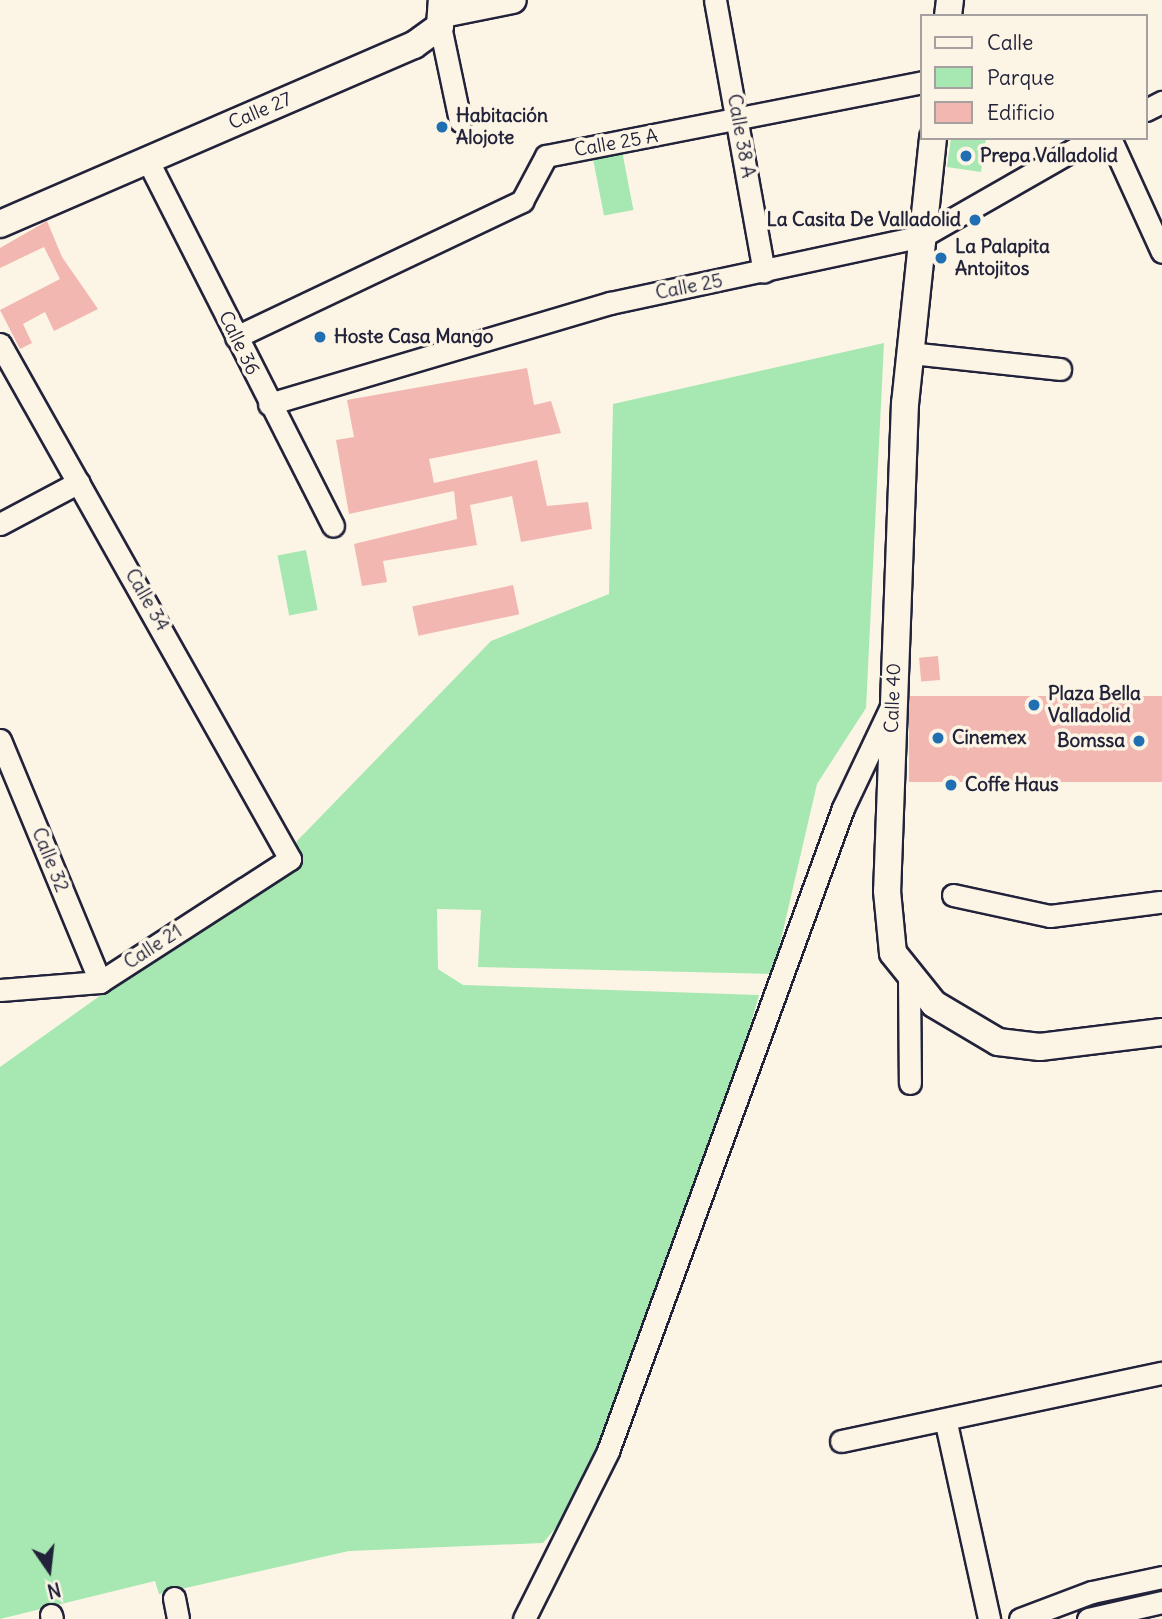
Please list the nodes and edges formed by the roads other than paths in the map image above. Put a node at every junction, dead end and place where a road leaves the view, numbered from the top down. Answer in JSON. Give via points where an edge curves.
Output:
{"nodes":[{"id":1,"x":513,"y":0,"type":"edge"},
{"id":2,"x":715,"y":0,"type":"edge"},
{"id":3,"x":442,"y":13,"type":"edge"},
{"id":4,"x":920,"y":82,"type":"edge"},
{"id":5,"x":739,"y":120,"type":"junction"},
{"id":6,"x":460,"y":121,"type":"dead end"},
{"id":7,"x":933,"y":140,"type":"edge"},
{"id":8,"x":1091,"y":140,"type":"edge"},
{"id":9,"x":1111,"y":140,"type":"edge"},
{"id":10,"x":147,"y":159,"type":"junction"},
{"id":11,"x":0,"y":224,"type":"edge"},
{"id":12,"x":923,"y":236,"type":"junction"},
{"id":13,"x":1162,"y":252,"type":"edge"},
{"id":14,"x":764,"y":272,"type":"junction"},
{"id":15,"x":236,"y":337,"type":"junction"},
{"id":16,"x":0,"y":344,"type":"edge"},
{"id":17,"x":910,"y":353,"type":"junction"},
{"id":18,"x":1060,"y":369,"type":"dead end"},
{"id":19,"x":269,"y":404,"type":"junction"},
{"id":20,"x":79,"y":482,"type":"junction"},
{"id":21,"x":0,"y":524,"type":"edge"},
{"id":22,"x":333,"y":525,"type":"dead end"},
{"id":23,"x":893,"y":703,"type":"junction"},
{"id":24,"x":0,"y":740,"type":"edge"},
{"id":25,"x":290,"y":859,"type":"joint"},
{"id":26,"x":953,"y":895,"type":"dead end"},
{"id":27,"x":1161,"y":904,"type":"edge"},
{"id":28,"x":909,"y":978,"type":"junction"},
{"id":29,"x":100,"y":982,"type":"junction"},
{"id":30,"x":0,"y":990,"type":"edge"},
{"id":31,"x":1162,"y":1032,"type":"edge"},
{"id":32,"x":910,"y":1083,"type":"dead end"},
{"id":33,"x":1162,"y":1373,"type":"edge"},
{"id":34,"x":946,"y":1423,"type":"junction"},
{"id":35,"x":841,"y":1441,"type":"dead end"},
{"id":36,"x":1162,"y":1577,"type":"edge"},
{"id":37,"x":1162,"y":1602,"type":"edge"},
{"id":38,"x":524,"y":1619,"type":"edge"},
{"id":39,"x":989,"y":1619,"type":"edge"},
{"id":40,"x":1020,"y":1619,"type":"edge"},
{"id":41,"x":1088,"y":1619,"type":"edge"}],
"edges":[{"from":1,"to":3,"type":"main road","name":"Calle 27"},
{"from":2,"to":5,"type":"street","name":"Calle 38 A"},
{"from":3,"to":6,"type":"street"},
{"from":3,"to":10,"type":"main road","name":"Calle 27","via":[[414,45]]},
{"from":4,"to":5,"type":"street","name":"Calle 25 A"},
{"from":5,"to":14,"type":"street","name":"Calle 38 A"},
{"from":5,"to":15,"type":"street","name":"Calle 25 A","via":[[546,156],[522,201]]},
{"from":7,"to":12,"type":"main road","name":"Calle 40"},
{"from":8,"to":12,"type":"street","name":"Calle 25"},
{"from":9,"to":13,"type":"street"},
{"from":10,"to":11,"type":"main road","name":"Calle 27"},
{"from":10,"to":15,"type":"street","name":"Calle 36"},
{"from":12,"to":14,"type":"street","name":"Calle 25"},
{"from":12,"to":17,"type":"main road","name":"Calle 40"},
{"from":14,"to":19,"type":"street","name":"Calle 25","via":[[610,303]]},
{"from":15,"to":19,"type":"street","name":"Calle 36"},
{"from":16,"to":20,"type":"street","name":"Calle 34"},
{"from":17,"to":18,"type":"street"},
{"from":17,"to":23,"type":"main road","name":"Calle 40"},
{"from":19,"to":22,"type":"street","name":"Calle 36"},
{"from":20,"to":21,"type":"street"},
{"from":20,"to":25,"type":"street","name":"Calle 34"},
{"from":23,"to":28,"type":"main road","name":"Calle 40","via":[[887,891],[893,953]]},
{"from":23,"to":38,"type":"street","via":[[843,808],[608,1451]]},
{"from":24,"to":29,"type":"street","name":"Calle 32"},
{"from":25,"to":29,"type":"street","name":"Calle 21"},
{"from":26,"to":27,"type":"street","via":[[1050,916]]},
{"from":28,"to":31,"type":"main road","name":"Calle 40","via":[[961,1024],[998,1042],[1040,1047]]},
{"from":28,"to":32,"type":"street"},
{"from":29,"to":30,"type":"street","name":"Calle 21"},
{"from":33,"to":34,"type":"street"},
{"from":34,"to":35,"type":"street"},
{"from":34,"to":39,"type":"street"},
{"from":36,"to":40,"type":"street","via":[[1092,1592]]},
{"from":37,"to":41,"type":"street"}]}
